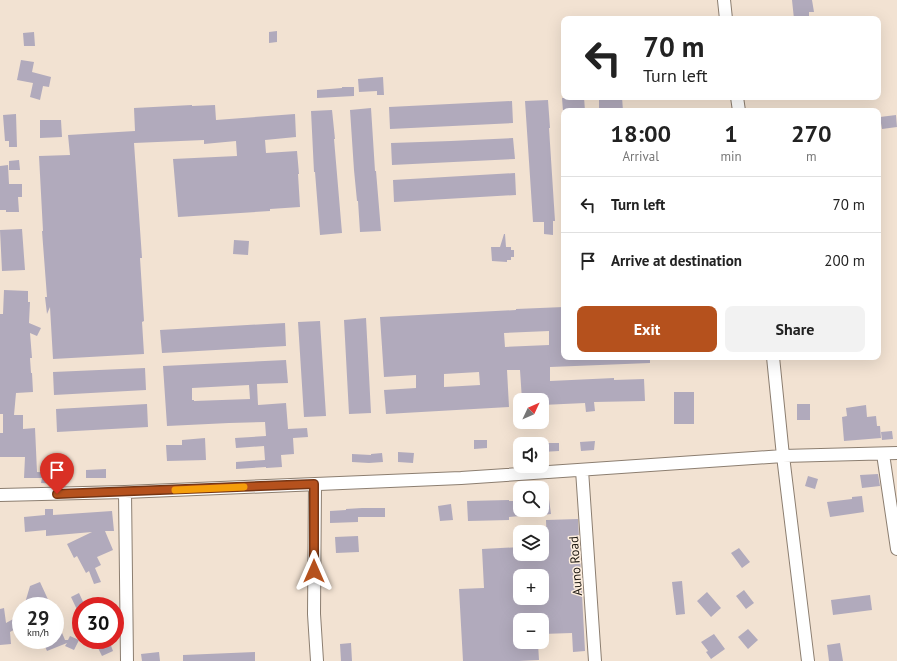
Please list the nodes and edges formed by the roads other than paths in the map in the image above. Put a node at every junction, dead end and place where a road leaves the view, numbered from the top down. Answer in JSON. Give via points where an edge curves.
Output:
{"nodes":[{"id":1,"x":724,"y":0,"type":"edge"},
{"id":2,"x":726,"y":16,"type":"edge"},
{"id":3,"x":773,"y":360,"type":"edge"},
{"id":4,"x":897,"y":453,"type":"edge"},
{"id":5,"x":883,"y":454,"type":"junction"},
{"id":6,"x":783,"y":456,"type":"junction"},
{"id":7,"x":582,"y":470,"type":"junction"},
{"id":8,"x":314,"y":484,"type":"junction"},
{"id":9,"x":125,"y":492,"type":"junction"},
{"id":10,"x":0,"y":495,"type":"edge"},
{"id":11,"x":897,"y":549,"type":"edge"},
{"id":12,"x":127,"y":661,"type":"edge"},
{"id":13,"x":317,"y":661,"type":"edge"},
{"id":14,"x":595,"y":661,"type":"edge"},
{"id":15,"x":808,"y":661,"type":"edge"}],
"edges":[{"from":1,"to":2,"type":"street"},
{"from":3,"to":6,"type":"street"},
{"from":4,"to":5,"type":"street"},
{"from":5,"to":6,"type":"street"},
{"from":5,"to":11,"type":"street"},
{"from":6,"to":7,"type":"street"},
{"from":6,"to":15,"type":"street"},
{"from":7,"to":8,"type":"street"},
{"from":7,"to":14,"type":"street","name":"Auno Road"},
{"from":8,"to":9,"type":"street"},
{"from":8,"to":13,"type":"street","via":[[314,614]]},
{"from":9,"to":10,"type":"street"},
{"from":9,"to":12,"type":"street"}]}
